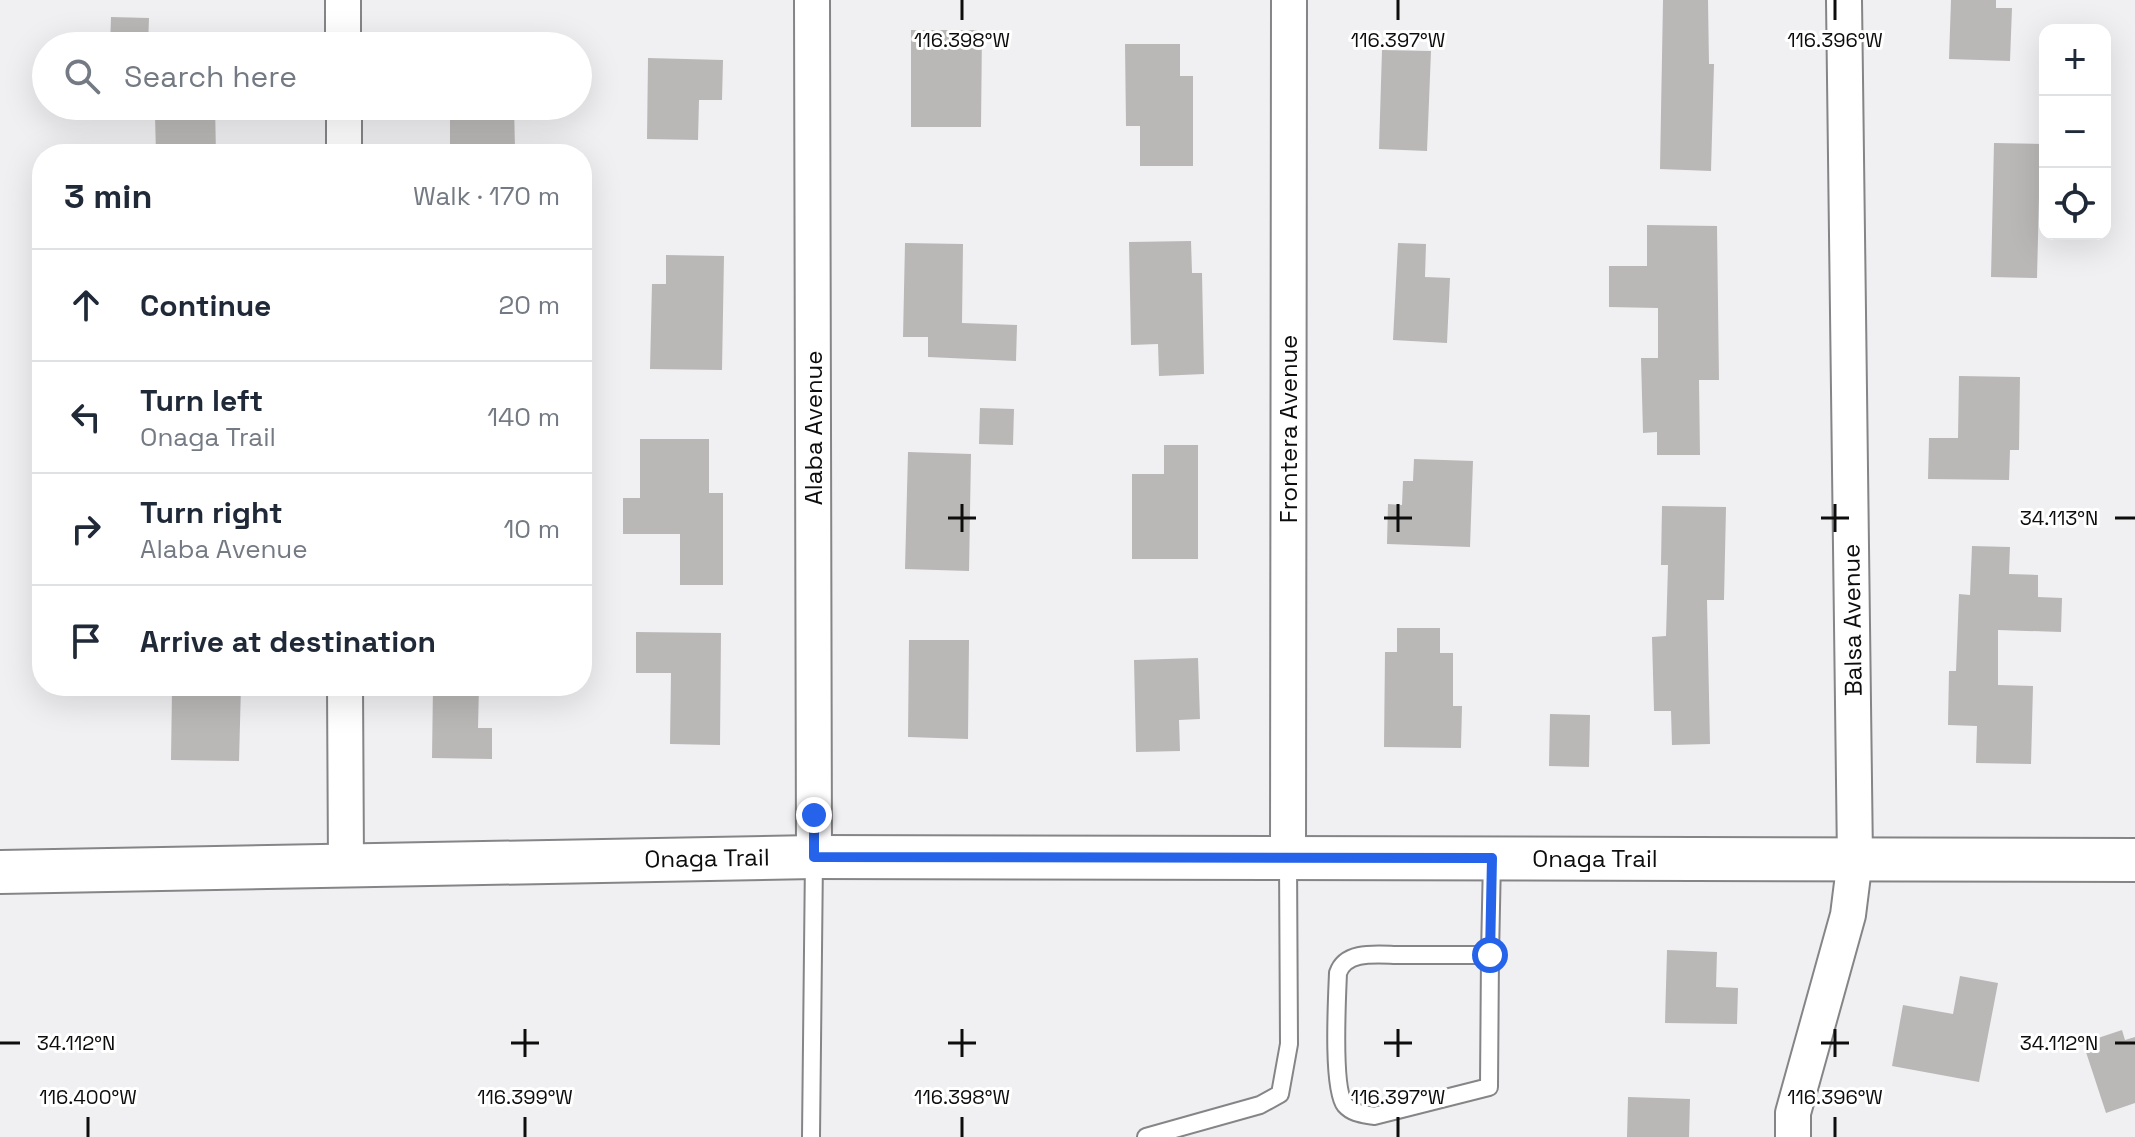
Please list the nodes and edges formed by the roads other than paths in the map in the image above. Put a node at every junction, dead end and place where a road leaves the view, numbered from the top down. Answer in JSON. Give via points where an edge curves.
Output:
{"nodes":[{"id":1,"x":343,"y":0,"type":"edge"},
{"id":2,"x":812,"y":0,"type":"edge"},
{"id":3,"x":1289,"y":0,"type":"edge"},
{"id":4,"x":1844,"y":0,"type":"edge"},
{"id":5,"x":343,"y":32,"type":"edge"},
{"id":6,"x":344,"y":120,"type":"edge"},
{"id":7,"x":344,"y":144,"type":"edge"},
{"id":8,"x":345,"y":696,"type":"edge"},
{"id":9,"x":814,"y":857,"type":"junction"},
{"id":10,"x":1288,"y":857,"type":"junction"},
{"id":11,"x":1492,"y":858,"type":"junction"},
{"id":12,"x":1855,"y":859,"type":"junction"},
{"id":13,"x":2135,"y":860,"type":"edge"},
{"id":14,"x":346,"y":864,"type":"junction"},
{"id":15,"x":0,"y":872,"type":"edge"},
{"id":16,"x":1490,"y":955,"type":"junction"},
{"id":17,"x":811,"y":1137,"type":"edge"},
{"id":18,"x":1146,"y":1137,"type":"edge"},
{"id":19,"x":1793,"y":1137,"type":"edge"}],
"edges":[{"from":1,"to":5,"type":"street"},
{"from":2,"to":9,"type":"street","name":"Alaba Avenue"},
{"from":3,"to":10,"type":"street","name":"Frontera Avenue"},
{"from":4,"to":12,"type":"street","name":"Balsa Avenue"},
{"from":6,"to":7,"type":"street"},
{"from":8,"to":14,"type":"street"},
{"from":9,"to":10,"type":"street","name":"Onaga Trail"},
{"from":9,"to":14,"type":"street","name":"Onaga Trail"},
{"from":9,"to":17,"type":"lane"},
{"from":10,"to":11,"type":"street","name":"Onaga Trail"},
{"from":10,"to":18,"type":"lane","via":[[1289,1044],[1280,1094],[1260,1105]]},
{"from":11,"to":12,"type":"street","name":"Onaga Trail"},
{"from":11,"to":16,"type":"lane"},
{"from":12,"to":13,"type":"street","name":"Onaga Trail"},
{"from":12,"to":19,"type":"street","name":"Balsa Avenue","via":[[1848,915],[1793,1113]]},
{"from":14,"to":15,"type":"street","name":"Onaga Trail"},
{"from":16,"to":16,"type":"lane","via":[[1489,1087],[1374,1116],[1343,1104],[1340,967],[1367,955]]}]}
